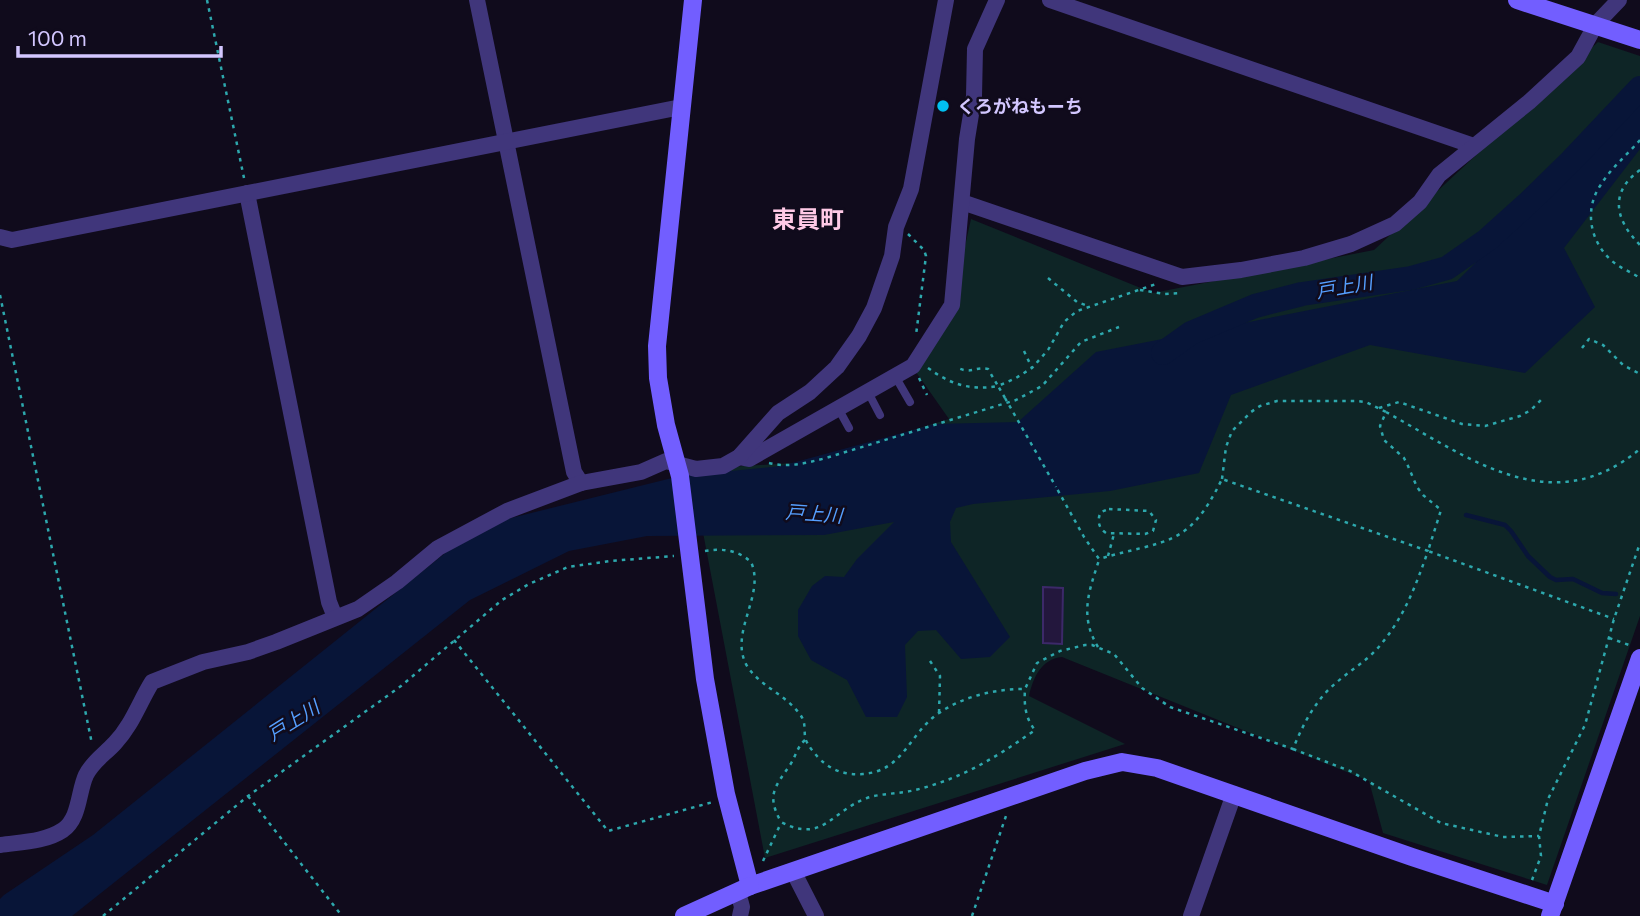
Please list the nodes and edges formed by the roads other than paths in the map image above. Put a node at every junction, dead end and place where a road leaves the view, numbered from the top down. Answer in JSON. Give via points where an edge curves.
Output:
{"nodes":[{"id":1,"x":477,"y":0,"type":"edge"},
{"id":2,"x":693,"y":0,"type":"edge"},
{"id":3,"x":946,"y":0,"type":"edge"},
{"id":4,"x":997,"y":0,"type":"edge"},
{"id":5,"x":1050,"y":0,"type":"edge"},
{"id":6,"x":1517,"y":0,"type":"edge"},
{"id":7,"x":1619,"y":0,"type":"edge"},
{"id":8,"x":1596,"y":24,"type":"junction"},
{"id":9,"x":1640,"y":40,"type":"edge"},
{"id":10,"x":681,"y":107,"type":"junction"},
{"id":11,"x":506,"y":141,"type":"junction"},
{"id":12,"x":1474,"y":146,"type":"junction"},
{"id":13,"x":247,"y":192,"type":"junction"},
{"id":14,"x":962,"y":202,"type":"junction"},
{"id":15,"x":0,"y":237,"type":"edge"},
{"id":16,"x":895,"y":376,"type":"junction"},
{"id":17,"x":868,"y":392,"type":"junction"},
{"id":18,"x":910,"y":402,"type":"dead end"},
{"id":19,"x":838,"y":408,"type":"junction"},
{"id":20,"x":880,"y":415,"type":"dead end"},
{"id":21,"x":849,"y":428,"type":"dead end"},
{"id":22,"x":744,"y":458,"type":"junction"},
{"id":23,"x":678,"y":470,"type":"junction"},
{"id":24,"x":581,"y":483,"type":"junction"},
{"id":25,"x":335,"y":617,"type":"junction"},
{"id":26,"x":1640,"y":658,"type":"edge"},
{"id":27,"x":1234,"y":794,"type":"junction"},
{"id":28,"x":0,"y":845,"type":"edge"},
{"id":29,"x":793,"y":870,"type":"junction"},
{"id":30,"x":744,"y":889,"type":"junction"},
{"id":31,"x":1553,"y":910,"type":"edge"},
{"id":32,"x":684,"y":916,"type":"edge"},
{"id":33,"x":740,"y":916,"type":"edge"},
{"id":34,"x":816,"y":916,"type":"edge"},
{"id":35,"x":1191,"y":916,"type":"edge"}],
"edges":[{"from":1,"to":11,"type":"street"},
{"from":2,"to":10,"type":"street"},
{"from":3,"to":22,"type":"street","via":[[911,188],[874,308],[837,367],[778,413]]},
{"from":4,"to":14,"type":"street","via":[[975,49]]},
{"from":5,"to":12,"type":"street"},
{"from":6,"to":8,"type":"street"},
{"from":7,"to":8,"type":"street"},
{"from":8,"to":9,"type":"street"},
{"from":8,"to":12,"type":"street","via":[[1578,57]]},
{"from":10,"to":11,"type":"street"},
{"from":10,"to":23,"type":"street","via":[[657,346],[658,378]]},
{"from":11,"to":13,"type":"street"},
{"from":11,"to":24,"type":"street","via":[[574,472]]},
{"from":12,"to":14,"type":"street","via":[[1395,224],[1351,244],[1241,270],[1178,275]]},
{"from":13,"to":15,"type":"street","via":[[12,240]]},
{"from":13,"to":25,"type":"street"},
{"from":14,"to":16,"type":"street","via":[[952,305],[913,366]]},
{"from":16,"to":17,"type":"street"},
{"from":16,"to":18,"type":"lane"},
{"from":17,"to":19,"type":"street"},
{"from":17,"to":20,"type":"lane"},
{"from":19,"to":21,"type":"lane"},
{"from":19,"to":22,"type":"street"},
{"from":22,"to":23,"type":"street","via":[[723,466]]},
{"from":23,"to":24,"type":"street","via":[[666,461],[641,472]]},
{"from":23,"to":30,"type":"street","via":[[705,679]]},
{"from":24,"to":25,"type":"street","via":[[507,511],[461,535],[358,609]]},
{"from":25,"to":28,"type":"street","via":[[267,646],[203,662],[152,682],[133,719],[86,775],[75,815],[66,828],[50,838]]},
{"from":26,"to":31,"type":"street"},
{"from":27,"to":29,"type":"street","via":[[1157,768],[1122,762],[1097,766]]},
{"from":27,"to":31,"type":"street"},
{"from":27,"to":35,"type":"street"},
{"from":29,"to":30,"type":"street"},
{"from":29,"to":34,"type":"street"},
{"from":30,"to":32,"type":"street"},
{"from":30,"to":33,"type":"street"}]}
